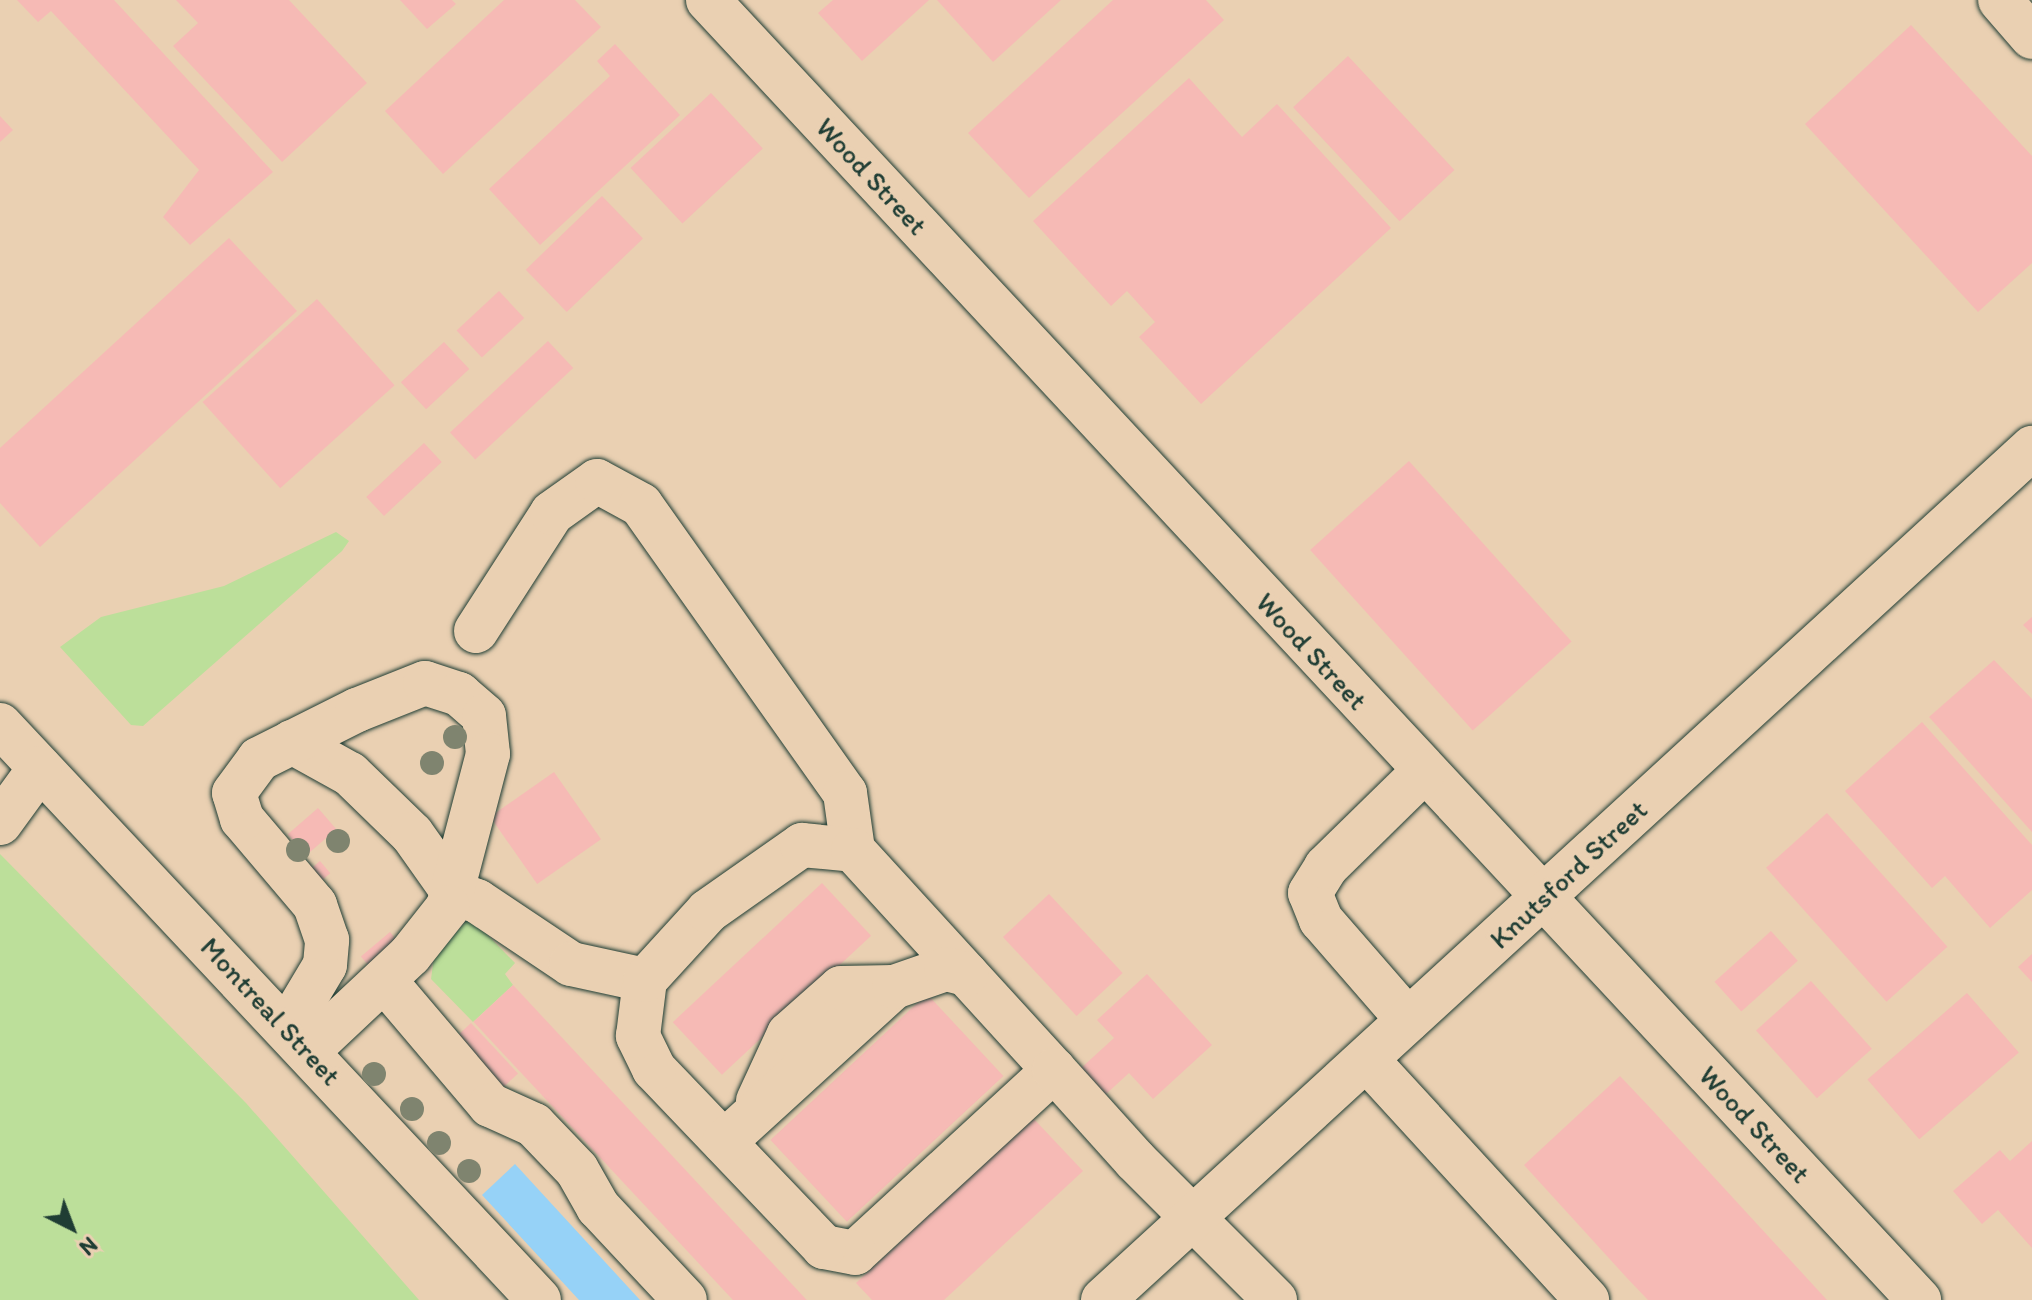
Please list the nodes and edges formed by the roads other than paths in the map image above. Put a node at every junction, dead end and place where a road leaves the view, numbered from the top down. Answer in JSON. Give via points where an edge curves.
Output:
{"nodes":[{"id":1,"x":708,"y":0,"type":"edge"},
{"id":2,"x":2000,"y":0,"type":"edge"},
{"id":3,"x":2032,"y":37,"type":"edge"},
{"id":4,"x":2032,"y":448,"type":"edge"},
{"id":5,"x":476,"y":631,"type":"dead end"},
{"id":6,"x":0,"y":725,"type":"edge"},
{"id":7,"x":292,"y":742,"type":"junction"},
{"id":8,"x":40,"y":768,"type":"junction"},
{"id":9,"x":1424,"y":771,"type":"junction"},
{"id":10,"x":0,"y":823,"type":"edge"},
{"id":11,"x":853,"y":850,"type":"junction"},
{"id":12,"x":453,"y":892,"type":"junction"},
{"id":13,"x":1542,"y":897,"type":"junction"},
{"id":14,"x":966,"y":974,"type":"junction"},
{"id":15,"x":645,"y":980,"type":"junction"},
{"id":16,"x":378,"y":985,"type":"junction"},
{"id":17,"x":1408,"y":1020,"type":"junction"},
{"id":18,"x":298,"y":1038,"type":"junction"},
{"id":19,"x":1367,"y":1060,"type":"junction"},
{"id":20,"x":1054,"y":1070,"type":"junction"},
{"id":21,"x":737,"y":1130,"type":"junction"},
{"id":22,"x":1196,"y":1215,"type":"junction"},
{"id":23,"x":539,"y":1300,"type":"edge"},
{"id":24,"x":685,"y":1300,"type":"edge"},
{"id":25,"x":1103,"y":1300,"type":"edge"},
{"id":26,"x":1275,"y":1300,"type":"edge"},
{"id":27,"x":1587,"y":1300,"type":"edge"},
{"id":28,"x":1919,"y":1300,"type":"edge"}],
"edges":[{"from":1,"to":9,"type":"street","name":"Wood Street"},
{"from":2,"to":3,"type":"street"},
{"from":4,"to":13,"type":"street","name":"Knutsford Street"},
{"from":5,"to":11,"type":"street","via":[[552,513],[597,481],[641,505],[845,793]]},
{"from":6,"to":8,"type":"street","name":"Montreal Street"},
{"from":7,"to":12,"type":"street","via":[[350,774],[412,834]]},
{"from":7,"to":12,"type":"street","via":[[425,683],[459,694],[484,716],[488,754]]},
{"from":7,"to":18,"type":"street","via":[[259,759],[234,793],[242,819],[315,905],[327,940],[325,965]]},
{"from":8,"to":10,"type":"street"},
{"from":8,"to":18,"type":"street","name":"Montreal Street"},
{"from":9,"to":13,"type":"street","name":"Wood Street"},
{"from":9,"to":17,"type":"street","via":[[1326,867],[1310,893],[1321,920]]},
{"from":11,"to":14,"type":"street"},
{"from":11,"to":15,"type":"street","via":[[802,845],[708,911]]},
{"from":12,"to":15,"type":"street","via":[[477,901],[571,964]]},
{"from":12,"to":16,"type":"street","via":[[448,907]]},
{"from":13,"to":17,"type":"street","name":"Knutsford Street"},
{"from":13,"to":28,"type":"street","name":"Wood Street"},
{"from":14,"to":20,"type":"street"},
{"from":14,"to":21,"type":"street","via":[[946,969],[894,987]]},
{"from":15,"to":21,"type":"street","via":[[638,1036],[654,1069]]},
{"from":16,"to":18,"type":"street"},
{"from":16,"to":24,"type":"street","via":[[490,1105],[534,1125],[577,1170],[598,1207]]},
{"from":17,"to":19,"type":"street","name":"Knutsford Street"},
{"from":18,"to":23,"type":"street","name":"Montreal Street"},
{"from":19,"to":22,"type":"street","name":"Knutsford Street"},
{"from":19,"to":27,"type":"street"},
{"from":20,"to":21,"type":"street","via":[[855,1253],[824,1247]]},
{"from":20,"to":22,"type":"street"},
{"from":22,"to":25,"type":"street","name":"Knutsford Street"},
{"from":22,"to":26,"type":"street"}]}
